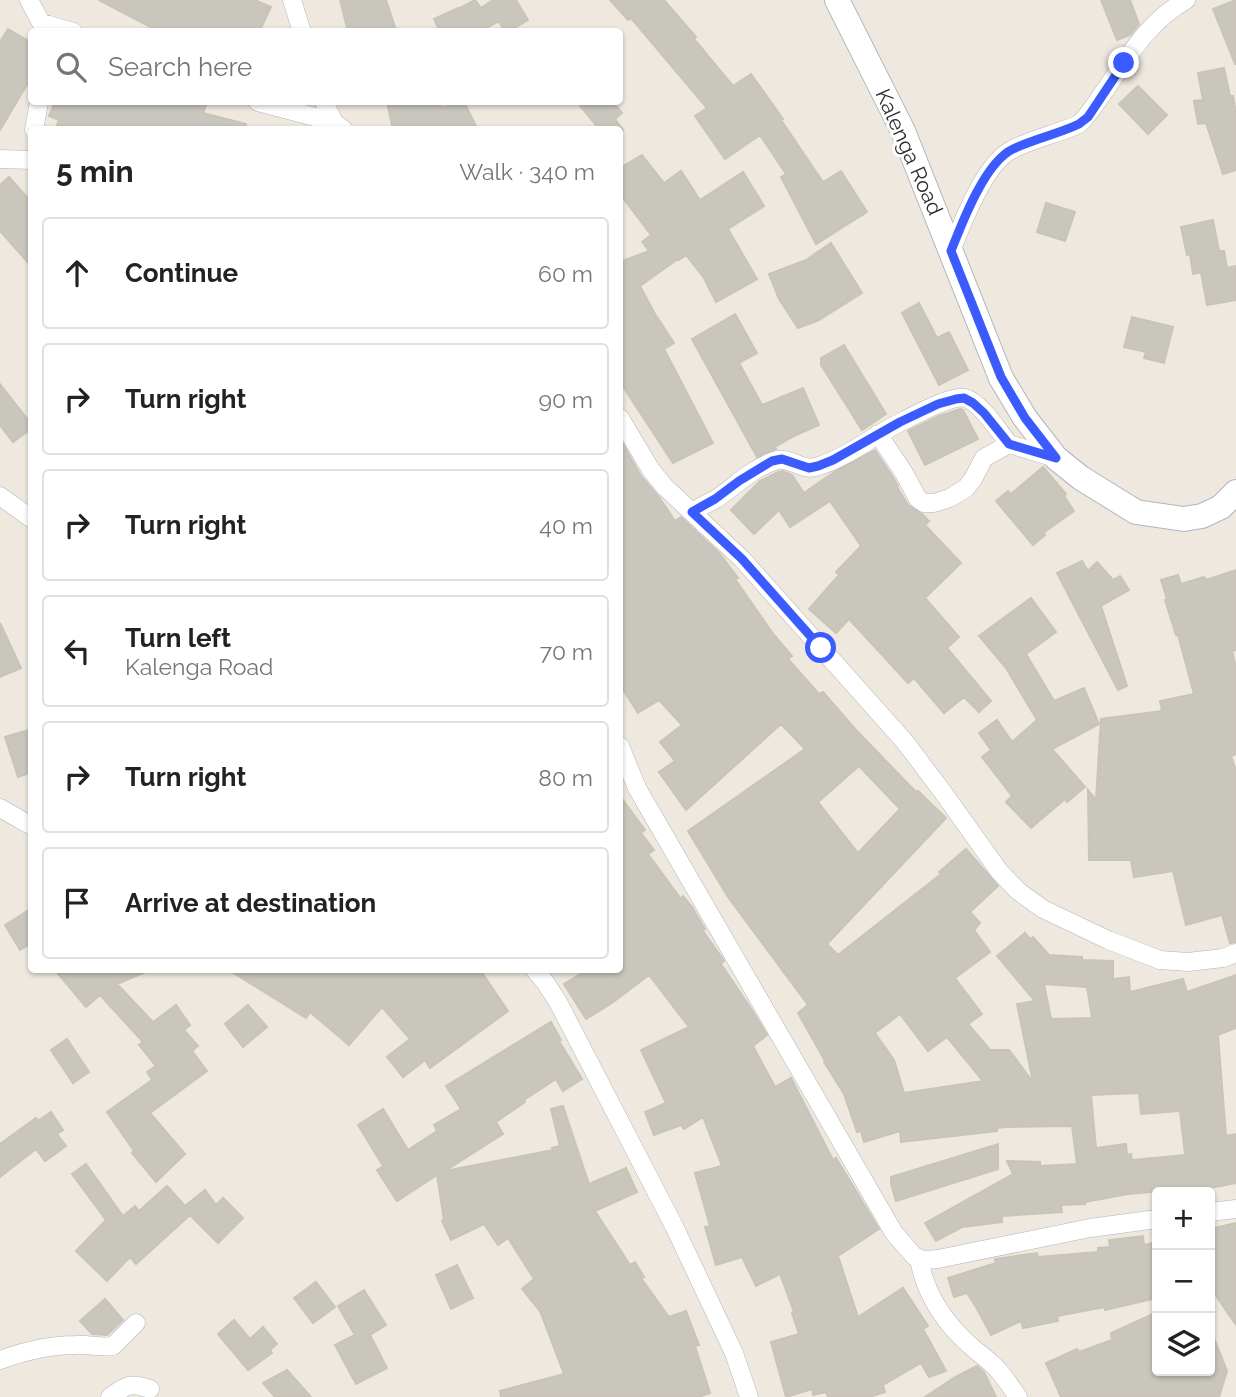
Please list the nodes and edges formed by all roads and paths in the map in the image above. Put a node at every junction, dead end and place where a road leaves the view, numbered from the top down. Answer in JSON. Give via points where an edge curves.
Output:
{"nodes":[{"id":1,"x":29,"y":0,"type":"edge"},
{"id":2,"x":292,"y":0,"type":"edge"},
{"id":3,"x":837,"y":0,"type":"edge"},
{"id":4,"x":1186,"y":0,"type":"edge"},
{"id":5,"x":44,"y":27,"type":"edge"},
{"id":6,"x":301,"y":28,"type":"edge"},
{"id":7,"x":38,"y":105,"type":"edge"},
{"id":8,"x":268,"y":105,"type":"edge"},
{"id":9,"x":326,"y":105,"type":"edge"},
{"id":10,"x":35,"y":126,"type":"edge"},
{"id":11,"x":339,"y":126,"type":"edge"},
{"id":12,"x":0,"y":159,"type":"edge"},
{"id":13,"x":28,"y":160,"type":"edge"},
{"id":14,"x":951,"y":251,"type":"junction"},
{"id":15,"x":623,"y":423,"type":"edge"},
{"id":16,"x":878,"y":434,"type":"junction"},
{"id":17,"x":1009,"y":444,"type":"junction"},
{"id":18,"x":1056,"y":458,"type":"junction"},
{"id":19,"x":1236,"y":492,"type":"edge"},
{"id":20,"x":0,"y":496,"type":"edge"},
{"id":21,"x":692,"y":512,"type":"junction"},
{"id":22,"x":28,"y":516,"type":"edge"},
{"id":23,"x":623,"y":753,"type":"edge"},
{"id":24,"x":0,"y":807,"type":"edge"},
{"id":25,"x":28,"y":822,"type":"edge"},
{"id":26,"x":1236,"y":953,"type":"edge"},
{"id":27,"x":538,"y":973,"type":"edge"},
{"id":28,"x":1236,"y":1209,"type":"edge"},
{"id":29,"x":1215,"y":1211,"type":"edge"},
{"id":30,"x":1152,"y":1220,"type":"edge"},
{"id":31,"x":919,"y":1258,"type":"junction"},
{"id":32,"x":136,"y":1323,"type":"dead end"},
{"id":33,"x":0,"y":1360,"type":"edge"},
{"id":34,"x":150,"y":1389,"type":"dead end"},
{"id":35,"x":110,"y":1397,"type":"edge"},
{"id":36,"x":750,"y":1397,"type":"edge"},
{"id":37,"x":1018,"y":1397,"type":"edge"}],
"edges":[{"from":1,"to":5,"type":"street"},
{"from":2,"to":6,"type":"street"},
{"from":3,"to":14,"type":"main road","name":"Kalenga Road","via":[[903,131]]},
{"from":4,"to":14,"type":"street","via":[[1152,25],[1088,117],[1011,150],[997,162],[966,214]]},
{"from":7,"to":10,"type":"street"},
{"from":8,"to":11,"type":"street"},
{"from":9,"to":11,"type":"street"},
{"from":12,"to":13,"type":"street"},
{"from":14,"to":18,"type":"main road","name":"Kalenga Road","via":[[1001,377]]},
{"from":15,"to":21,"type":"street","via":[[652,470]]},
{"from":16,"to":17,"type":"street","via":[[938,404],[964,398],[984,413]]},
{"from":16,"to":17,"type":"street","via":[[924,503],[950,498],[966,488],[984,458]]},
{"from":16,"to":21,"type":"street","via":[[812,468],[782,459],[772,461]]},
{"from":17,"to":18,"type":"street"},
{"from":18,"to":19,"type":"main road","name":"Kalenga Road","via":[[1136,512],[1184,519],[1202,516]]},
{"from":20,"to":22,"type":"street"},
{"from":21,"to":26,"type":"street","via":[[742,559],[905,742],[1018,891],[1043,909],[1160,960],[1188,962]]},
{"from":23,"to":31,"type":"street","via":[[637,788],[866,1186],[894,1233]]},
{"from":24,"to":25,"type":"street"},
{"from":27,"to":36,"type":"street","via":[[558,1002],[674,1226]]},
{"from":28,"to":29,"type":"street"},
{"from":30,"to":31,"type":"street","via":[[938,1259]]},
{"from":31,"to":37,"type":"street","via":[[925,1285],[945,1320],[992,1363]]},
{"from":32,"to":33,"type":"street","via":[[113,1346],[51,1346]]},
{"from":34,"to":35,"type":"street","via":[[131,1385]]}]}
